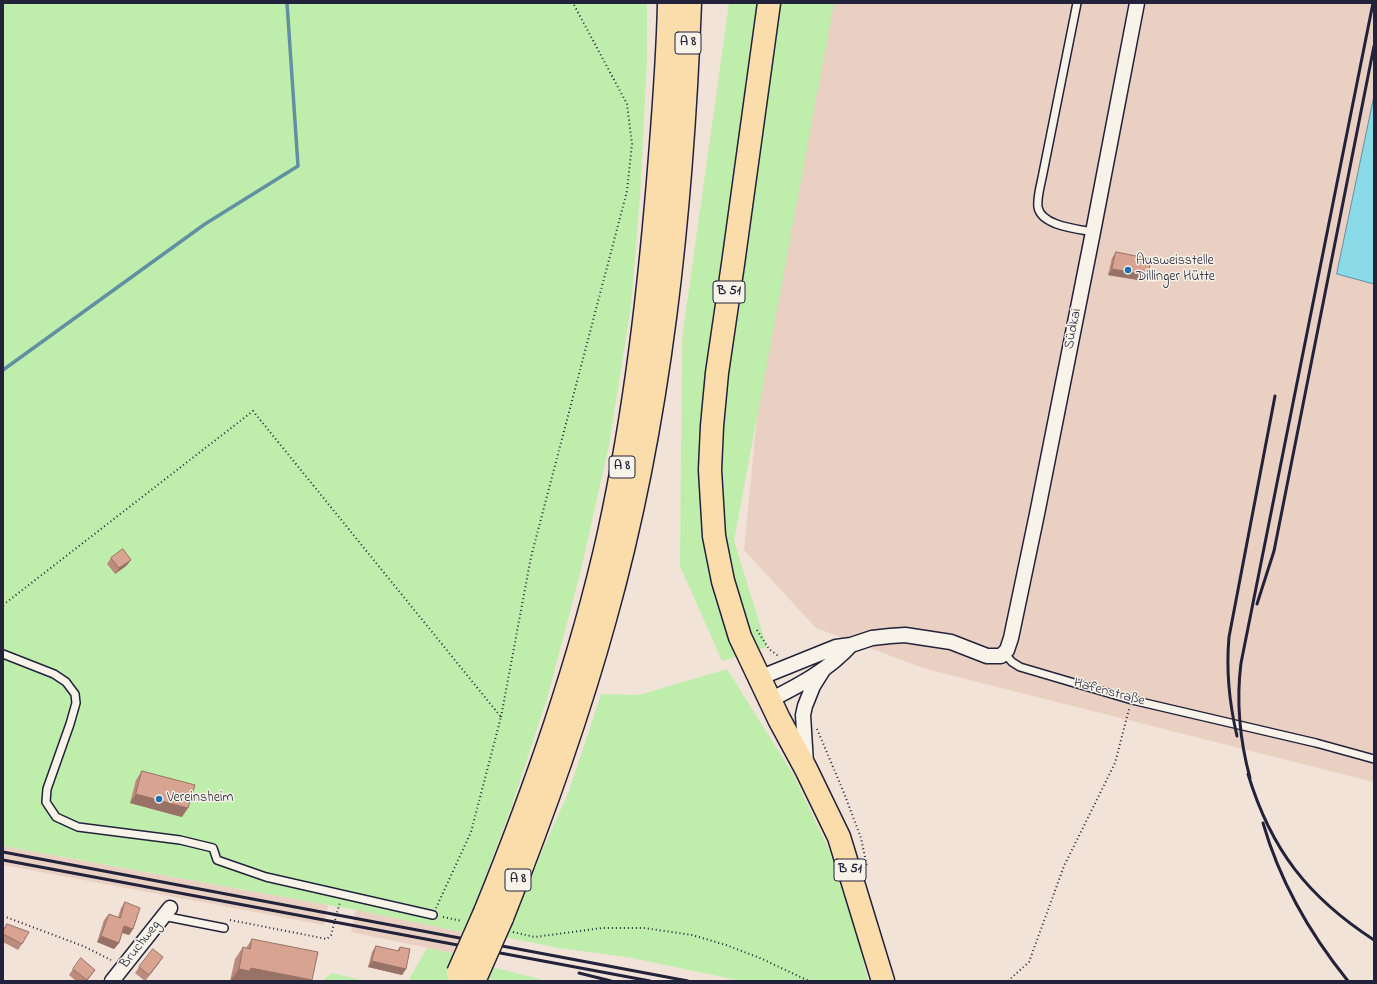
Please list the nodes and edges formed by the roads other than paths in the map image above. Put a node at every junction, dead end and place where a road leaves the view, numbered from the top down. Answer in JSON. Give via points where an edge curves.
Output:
{"nodes":[{"id":1,"x":669,"y":3,"type":"edge"},
{"id":2,"x":690,"y":3,"type":"edge"},
{"id":3,"x":769,"y":3,"type":"edge"},
{"id":4,"x":1077,"y":3,"type":"edge"},
{"id":5,"x":1137,"y":3,"type":"edge"},
{"id":6,"x":1093,"y":232,"type":"junction"},
{"id":7,"x":851,"y":645,"type":"junction"},
{"id":8,"x":3,"y":654,"type":"edge"},
{"id":9,"x":1005,"y":654,"type":"junction"},
{"id":10,"x":823,"y":670,"type":"junction"},
{"id":11,"x":759,"y":678,"type":"junction"},
{"id":12,"x":770,"y":700,"type":"junction"},
{"id":13,"x":1374,"y":758,"type":"edge"},
{"id":14,"x":806,"y":769,"type":"junction"},
{"id":15,"x":166,"y":912,"type":"joint"},
{"id":16,"x":433,"y":915,"type":"road end"},
{"id":17,"x":498,"y":920,"type":"junction"},
{"id":18,"x":224,"y":928,"type":"road end"},
{"id":19,"x":466,"y":979,"type":"edge"},
{"id":20,"x":883,"y":979,"type":"edge"},
{"id":21,"x":112,"y":981,"type":"edge"}],
"edges":[{"from":1,"to":17,"type":"main road","number":"A 8","via":[[649,285],[641,356],[625,452],[607,542],[589,613],[568,684],[519,828]]},
{"from":2,"to":17,"type":"main road","number":"A 8","via":[[670,270],[640,471],[606,618],[585,689],[533,841]]},
{"from":3,"to":11,"type":"main road","number":"B 51","via":[[717,373],[710,470],[714,536],[723,581],[740,637]]},
{"from":4,"to":6,"type":"lane","via":[[1038,206],[1041,213],[1053,222]]},
{"from":5,"to":6,"type":"street","name":"Südkai"},
{"from":6,"to":9,"type":"street","name":"Südkai","via":[[1028,561]]},
{"from":7,"to":9,"type":"street","via":[[872,638],[905,635],[951,642],[987,656],[998,657]]},
{"from":7,"to":10,"type":"street"},
{"from":7,"to":11,"type":"street","via":[[836,647]]},
{"from":8,"to":16,"type":"lane","via":[[54,674],[66,682],[75,694],[76,703],[70,724],[47,789],[46,802],[56,817],[78,826],[180,840],[213,848],[217,860],[266,877]]},
{"from":9,"to":13,"type":"lane","name":"Hafenstraße","via":[[1020,667],[1132,700]]},
{"from":10,"to":12,"type":"street"},
{"from":10,"to":14,"type":"street","via":[[813,686],[803,715]]},
{"from":11,"to":12,"type":"main road","number":"B 51"},
{"from":12,"to":14,"type":"main road","number":"B 51"},
{"from":14,"to":20,"type":"main road","number":"B 51","via":[[844,848]]},
{"from":15,"to":18,"type":"lane"},
{"from":15,"to":21,"type":"street","name":"Bruchweg"},
{"from":17,"to":19,"type":"main road","number":"A 8","bridge":true}]}
